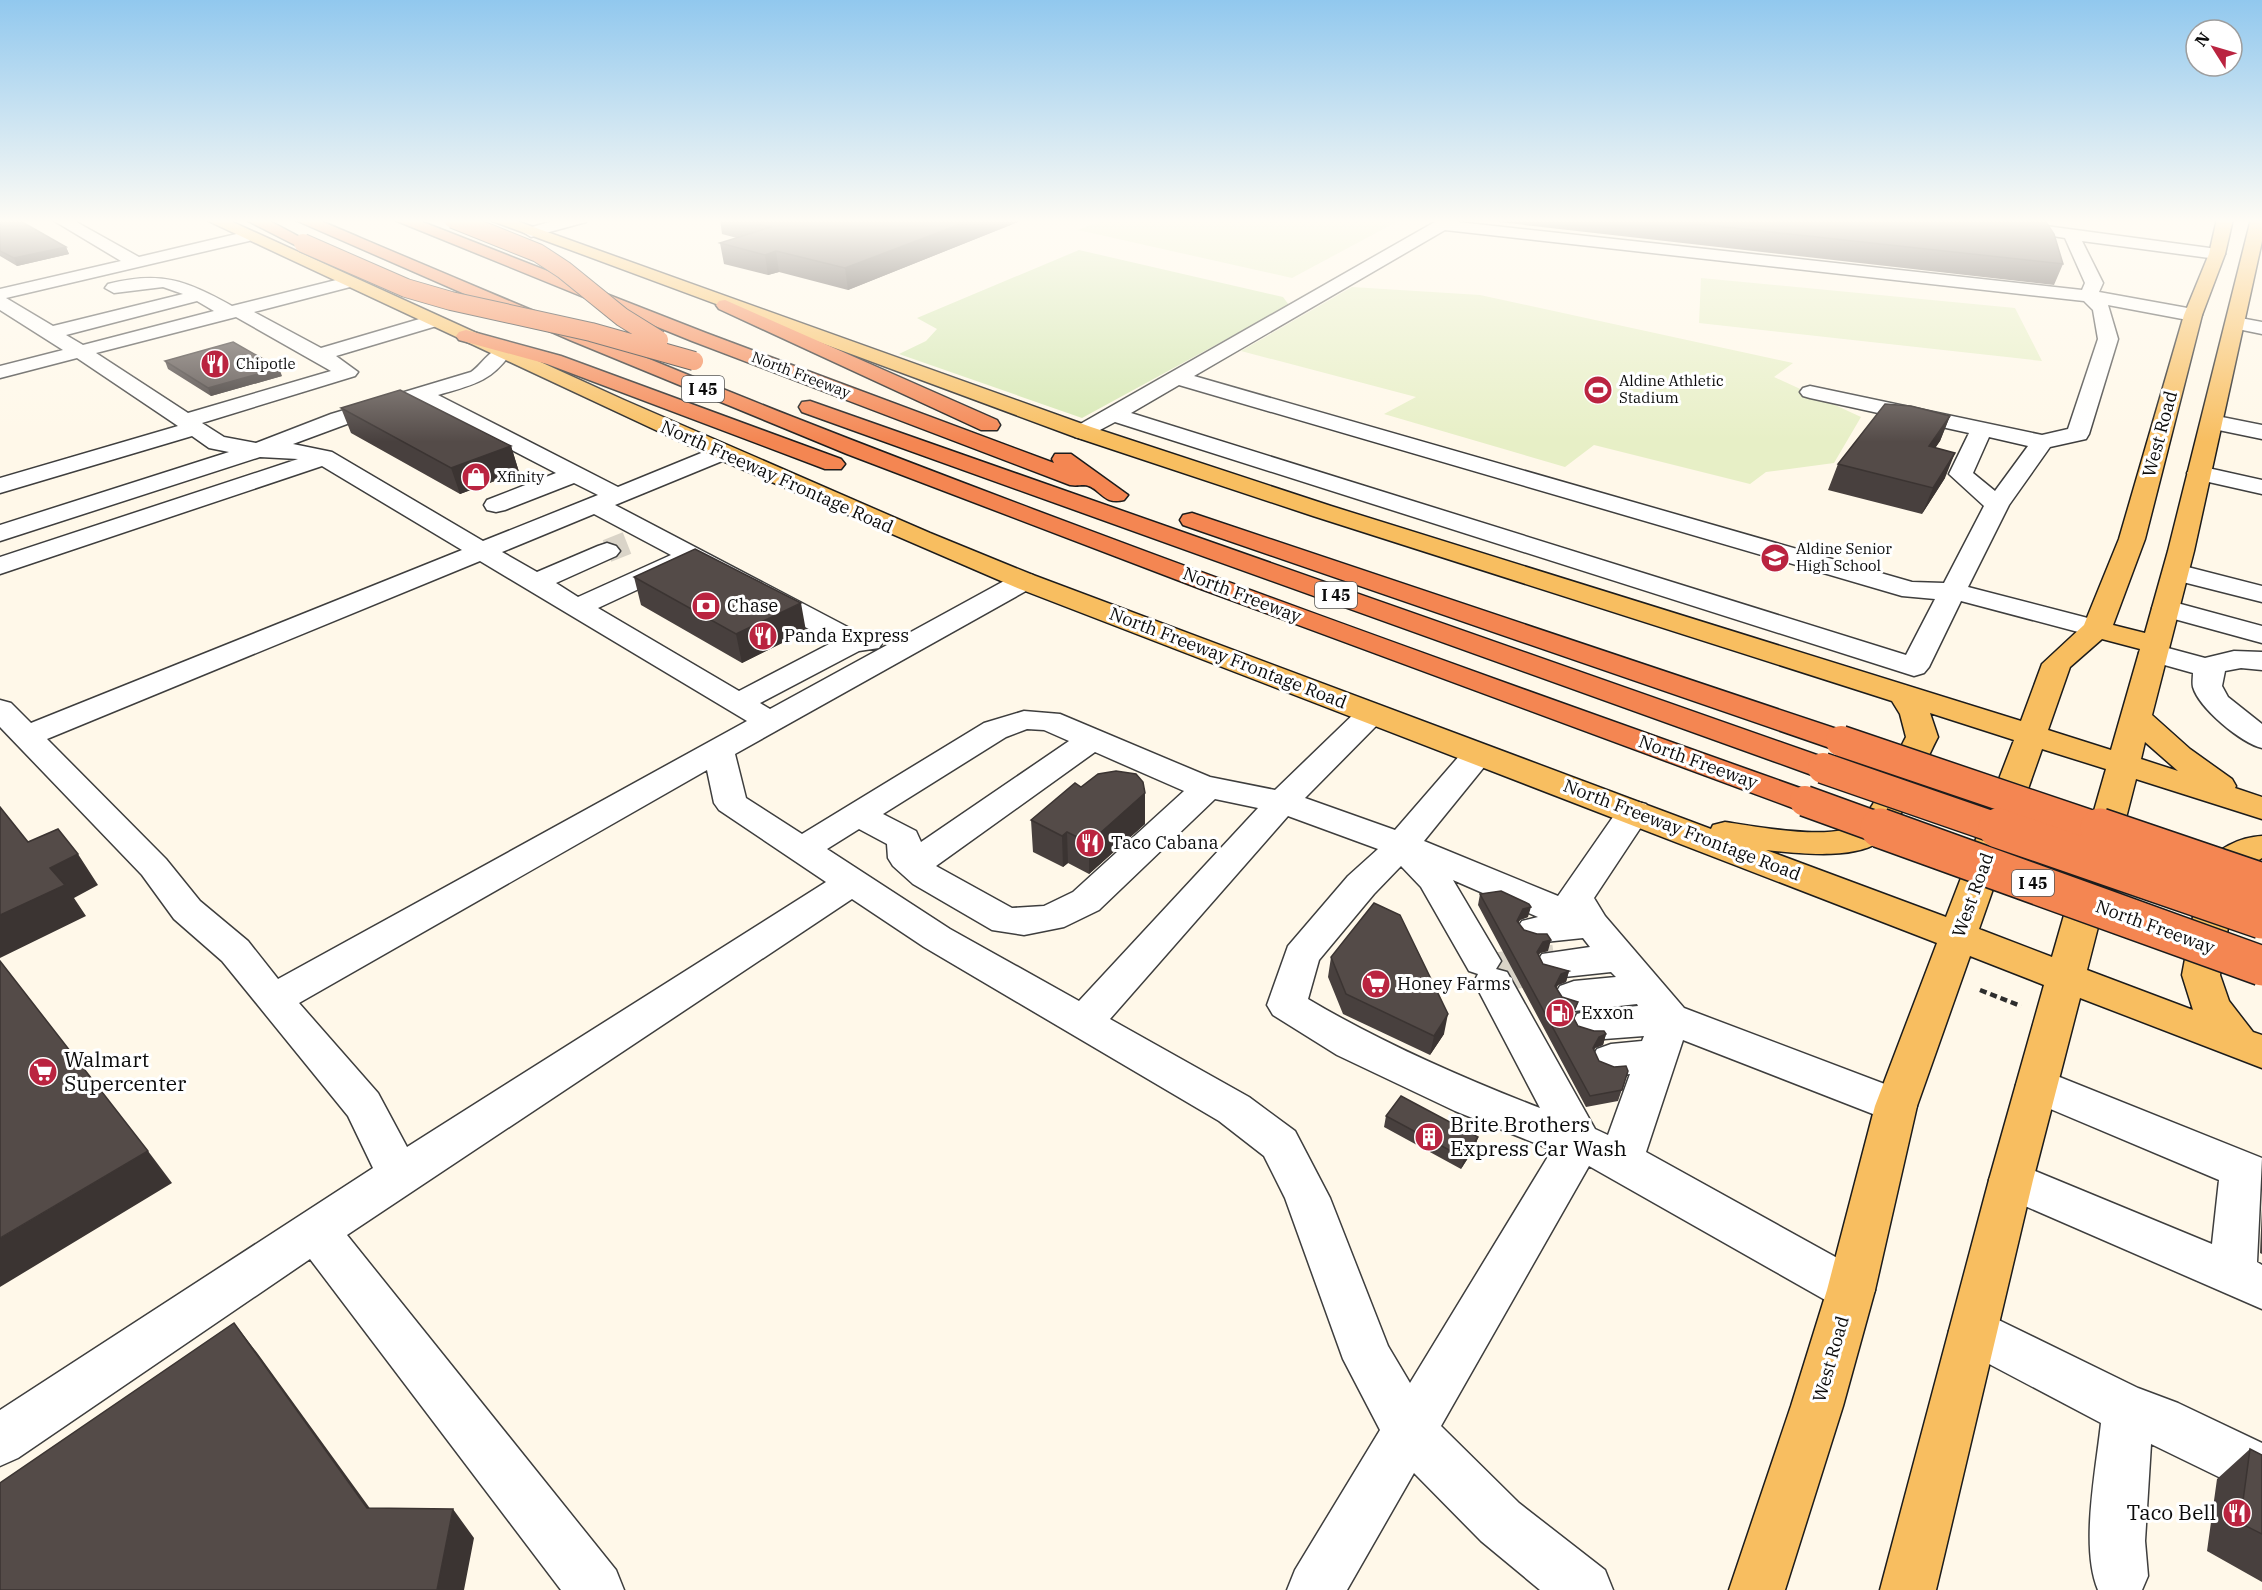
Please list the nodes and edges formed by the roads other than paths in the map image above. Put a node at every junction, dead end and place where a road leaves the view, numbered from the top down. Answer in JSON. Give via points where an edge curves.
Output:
{"nodes":[{"id":1,"x":195,"y":293,"type":"edge"},
{"id":2,"x":304,"y":293,"type":"edge"},
{"id":3,"x":373,"y":293,"type":"edge"},
{"id":4,"x":424,"y":293,"type":"edge"},
{"id":5,"x":476,"y":293,"type":"edge"},
{"id":6,"x":588,"y":293,"type":"edge"},
{"id":7,"x":593,"y":293,"type":"edge"},
{"id":8,"x":696,"y":293,"type":"edge"},
{"id":9,"x":1325,"y":293,"type":"edge"},
{"id":10,"x":2065,"y":293,"type":"edge"},
{"id":11,"x":2202,"y":293,"type":"edge"},
{"id":12,"x":2244,"y":293,"type":"edge"},
{"id":13,"x":199,"y":295,"type":"junction"},
{"id":14,"x":2089,"y":296,"type":"junction"},
{"id":15,"x":725,"y":304,"type":"junction"},
{"id":16,"x":40,"y":306,"type":"dead end"},
{"id":17,"x":564,"y":307,"type":"dead end"},
{"id":18,"x":6,"y":310,"type":"edge"},
{"id":19,"x":233,"y":311,"type":"junction"},
{"id":20,"x":2193,"y":315,"type":"junction"},
{"id":21,"x":434,"y":321,"type":"junction"},
{"id":22,"x":261,"y":323,"type":"junction"},
{"id":23,"x":2235,"y":323,"type":"junction"},
{"id":24,"x":2262,"y":328,"type":"edge"},
{"id":25,"x":50,"y":333,"type":"junction"},
{"id":26,"x":466,"y":336,"type":"junction"},
{"id":27,"x":79,"y":352,"type":"junction"},
{"id":28,"x":501,"y":353,"type":"junction"},
{"id":29,"x":148,"y":354,"type":"dead end"},
{"id":30,"x":319,"y":355,"type":"junction"},
{"id":31,"x":125,"y":360,"type":"dead end"},
{"id":32,"x":694,"y":362,"type":"junction"},
{"id":33,"x":103,"y":366,"type":"junction"},
{"id":34,"x":716,"y":370,"type":"dead end"},
{"id":35,"x":0,"y":372,"type":"edge"},
{"id":36,"x":1178,"y":378,"type":"junction"},
{"id":37,"x":1810,"y":392,"type":"dead end"},
{"id":38,"x":420,"y":394,"type":"junction"},
{"id":39,"x":794,"y":400,"type":"dead end"},
{"id":40,"x":2214,"y":412,"type":"junction"},
{"id":41,"x":2262,"y":412,"type":"edge"},
{"id":42,"x":1114,"y":415,"type":"junction"},
{"id":43,"x":190,"y":424,"type":"junction"},
{"id":44,"x":1982,"y":429,"type":"junction"},
{"id":45,"x":1083,"y":432,"type":"junction"},
{"id":46,"x":2262,"y":432,"type":"edge"},
{"id":47,"x":2042,"y":442,"type":"junction"},
{"id":48,"x":258,"y":450,"type":"junction"},
{"id":49,"x":719,"y":454,"type":"junction"},
{"id":50,"x":324,"y":457,"type":"junction"},
{"id":51,"x":2199,"y":473,"type":"junction"},
{"id":52,"x":576,"y":474,"type":"junction"},
{"id":53,"x":0,"y":486,"type":"edge"},
{"id":54,"x":2262,"y":487,"type":"edge"},
{"id":55,"x":1116,"y":495,"type":"junction"},
{"id":56,"x":607,"y":500,"type":"junction"},
{"id":57,"x":495,"y":505,"type":"dead end"},
{"id":58,"x":1997,"y":505,"type":"junction"},
{"id":59,"x":0,"y":533,"type":"edge"},
{"id":60,"x":618,"y":537,"type":"junction"},
{"id":61,"x":1110,"y":546,"type":"junction"},
{"id":62,"x":2161,"y":550,"type":"junction"},
{"id":63,"x":481,"y":552,"type":"junction"},
{"id":64,"x":691,"y":555,"type":"junction"},
{"id":65,"x":0,"y":566,"type":"edge"},
{"id":66,"x":525,"y":578,"type":"junction"},
{"id":67,"x":1024,"y":581,"type":"junction"},
{"id":68,"x":2259,"y":585,"type":"edge"},
{"id":69,"x":1953,"y":591,"type":"junction"},
{"id":70,"x":576,"y":608,"type":"junction"},
{"id":71,"x":2166,"y":608,"type":"junction"},
{"id":72,"x":2097,"y":629,"type":"junction"},
{"id":73,"x":2254,"y":633,"type":"edge"},
{"id":74,"x":2155,"y":649,"type":"junction"},
{"id":75,"x":876,"y":653,"type":"junction"},
{"id":76,"x":2262,"y":662,"type":"edge"},
{"id":77,"x":2208,"y":668,"type":"junction"},
{"id":78,"x":1903,"y":694,"type":"junction"},
{"id":79,"x":0,"y":709,"type":"edge"},
{"id":80,"x":754,"y":712,"type":"junction"},
{"id":81,"x":2227,"y":712,"type":"junction"},
{"id":82,"x":1372,"y":713,"type":"junction"},
{"id":83,"x":2136,"y":717,"type":"junction"},
{"id":84,"x":2262,"y":722,"type":"edge"},
{"id":85,"x":2031,"y":735,"type":"junction"},
{"id":86,"x":25,"y":737,"type":"junction"},
{"id":87,"x":1093,"y":739,"type":"junction"},
{"id":88,"x":2262,"y":739,"type":"edge"},
{"id":89,"x":718,"y":750,"type":"junction"},
{"id":90,"x":1478,"y":754,"type":"junction"},
{"id":91,"x":1832,"y":755,"type":"junction"},
{"id":92,"x":2124,"y":764,"type":"junction"},
{"id":93,"x":1208,"y":787,"type":"junction"},
{"id":94,"x":1282,"y":802,"type":"junction"},
{"id":95,"x":2251,"y":804,"type":"edge"},
{"id":96,"x":1634,"y":812,"type":"junction"},
{"id":97,"x":858,"y":814,"type":"junction"},
{"id":98,"x":1672,"y":827,"type":"junction"},
{"id":99,"x":1402,"y":845,"type":"junction"},
{"id":100,"x":2262,"y":847,"type":"edge"},
{"id":101,"x":802,"y":849,"type":"junction"},
{"id":102,"x":913,"y":865,"type":"junction"},
{"id":103,"x":852,"y":882,"type":"junction"},
{"id":104,"x":2262,"y":883,"type":"edge"},
{"id":105,"x":2262,"y":919,"type":"edge"},
{"id":106,"x":1592,"y":925,"type":"junction"},
{"id":107,"x":1535,"y":930,"type":"dead end"},
{"id":108,"x":1958,"y":935,"type":"junction"},
{"id":109,"x":1622,"y":957,"type":"junction"},
{"id":110,"x":1555,"y":964,"type":"tunnel mouth"},
{"id":111,"x":2262,"y":966,"type":"edge"},
{"id":112,"x":2066,"y":977,"type":"junction"},
{"id":113,"x":273,"y":1000,"type":"junction"},
{"id":114,"x":1583,"y":1011,"type":"dead end"},
{"id":115,"x":1657,"y":1021,"type":"junction"},
{"id":116,"x":1084,"y":1022,"type":"junction"},
{"id":117,"x":2250,"y":1048,"type":"edge"},
{"id":118,"x":1611,"y":1060,"type":"dead end"},
{"id":119,"x":2037,"y":1085,"type":"junction"},
{"id":120,"x":1896,"y":1106,"type":"junction"},
{"id":121,"x":1580,"y":1142,"type":"junction"},
{"id":122,"x":1621,"y":1160,"type":"junction"},
{"id":123,"x":2252,"y":1174,"type":"edge"},
{"id":124,"x":399,"y":1175,"type":"junction"},
{"id":125,"x":2012,"y":1180,"type":"junction"},
{"id":126,"x":316,"y":1231,"type":"junction"},
{"id":127,"x":2247,"y":1281,"type":"edge"},
{"id":128,"x":1851,"y":1290,"type":"junction"},
{"id":129,"x":1974,"y":1331,"type":"junction"},
{"id":130,"x":2128,"y":1410,"type":"junction"},
{"id":131,"x":1409,"y":1431,"type":"junction"},
{"id":132,"x":0,"y":1440,"type":"edge"},
{"id":133,"x":2262,"y":1471,"type":"edge"},
{"id":134,"x":2129,"y":1585,"type":"edge"},
{"id":135,"x":596,"y":1590,"type":"edge"},
{"id":136,"x":1315,"y":1590,"type":"edge"},
{"id":137,"x":1585,"y":1590,"type":"edge"},
{"id":138,"x":1757,"y":1590,"type":"edge"},
{"id":139,"x":1908,"y":1590,"type":"edge"}],
"edges":[{"from":1,"to":13,"type":"street"},
{"from":2,"to":19,"type":"street"},
{"from":3,"to":21,"type":"main road","name":"North Freeway Frontage Road"},
{"from":4,"to":32,"type":"highway","bridge":true,"via":[[591,332]]},
{"from":5,"to":61,"type":"highway","name":"North Freeway","number":"I 45","via":[[853,449]]},
{"from":6,"to":55,"type":"highway","name":"North Freeway","number":"I 45"},
{"from":7,"to":32,"type":"highway","bridge":true,"via":[[622,317]]},
{"from":8,"to":15,"type":"main road"},
{"from":9,"to":36,"type":"street"},
{"from":10,"to":14,"type":"street"},
{"from":11,"to":20,"type":"main road","name":"West Road"},
{"from":12,"to":23,"type":"main road","name":"West Road"},
{"from":13,"to":19,"type":"street"},
{"from":13,"to":25,"type":"street"},
{"from":14,"to":20,"type":"street"},
{"from":14,"to":47,"type":"street","via":[[2102,309],[2108,339],[2078,434]]},
{"from":15,"to":45,"type":"main road"},
{"from":15,"to":55,"type":"highway","via":[[1064,459]]},
{"from":16,"to":18,"type":"street"},
{"from":17,"to":32,"type":"highway","number":"I 45","bridge":true},
{"from":18,"to":25,"type":"street"},
{"from":19,"to":22,"type":"street"},
{"from":19,"to":27,"type":"street"},
{"from":20,"to":23,"type":"main road"},
{"from":20,"to":62,"type":"main road","name":"West Road","via":[[2151,462]]},
{"from":21,"to":26,"type":"main road","name":"North Freeway Frontage Road"},
{"from":21,"to":30,"type":"street"},
{"from":22,"to":29,"type":"street"},
{"from":22,"to":30,"type":"street"},
{"from":23,"to":24,"type":"street"},
{"from":23,"to":40,"type":"main road","name":"West Road"},
{"from":25,"to":27,"type":"street"},
{"from":26,"to":28,"type":"main road","name":"North Freeway Frontage Road"},
{"from":26,"to":61,"type":"highway","via":[[554,360],[1008,528]]},
{"from":27,"to":33,"type":"street"},
{"from":27,"to":35,"type":"street"},
{"from":28,"to":38,"type":"street","via":[[483,373]]},
{"from":28,"to":49,"type":"main road","name":"North Freeway Frontage Road"},
{"from":30,"to":43,"type":"street","via":[[348,372]]},
{"from":31,"to":33,"type":"street"},
{"from":32,"to":34,"type":"highway","number":"I 45"},
{"from":33,"to":43,"type":"street"},
{"from":36,"to":42,"type":"street"},
{"from":36,"to":69,"type":"street","via":[[1911,590]]},
{"from":37,"to":44,"type":"street"},
{"from":38,"to":48,"type":"street"},
{"from":38,"to":52,"type":"street"},
{"from":39,"to":91,"type":"highway","name":"North Freeway","number":"I 45","via":[[849,422]]},
{"from":40,"to":41,"type":"street"},
{"from":40,"to":46,"type":"street"},
{"from":40,"to":51,"type":"main road","name":"West Road"},
{"from":42,"to":45,"type":"street"},
{"from":42,"to":69,"type":"street","via":[[1914,667]]},
{"from":43,"to":48,"type":"street","via":[[218,443]]},
{"from":43,"to":53,"type":"street"},
{"from":44,"to":47,"type":"street"},
{"from":44,"to":58,"type":"street","via":[[1961,474]]},
{"from":45,"to":78,"type":"main road"},
{"from":47,"to":58,"type":"street"},
{"from":48,"to":50,"type":"street"},
{"from":48,"to":59,"type":"street"},
{"from":49,"to":56,"type":"street"},
{"from":49,"to":67,"type":"main road","name":"North Freeway Frontage Road"},
{"from":50,"to":63,"type":"street"},
{"from":50,"to":65,"type":"street"},
{"from":51,"to":54,"type":"street"},
{"from":51,"to":62,"type":"main road","name":"West Road"},
{"from":52,"to":56,"type":"street"},
{"from":52,"to":57,"type":"street"},
{"from":55,"to":91,"type":"highway","name":"North Freeway","number":"I 45"},
{"from":56,"to":60,"type":"street"},
{"from":56,"to":63,"type":"street"},
{"from":58,"to":69,"type":"street"},
{"from":60,"to":64,"type":"street"},
{"from":60,"to":66,"type":"street"},
{"from":61,"to":111,"type":"highway","name":"North Freeway","number":"I 45","bridge":true},
{"from":62,"to":68,"type":"street"},
{"from":62,"to":71,"type":"main road","name":"West Road"},
{"from":62,"to":72,"type":"main road","name":"West Road"},
{"from":63,"to":66,"type":"street"},
{"from":63,"to":86,"type":"street"},
{"from":64,"to":70,"type":"street"},
{"from":64,"to":75,"type":"street"},
{"from":66,"to":70,"type":"street"},
{"from":67,"to":75,"type":"street"},
{"from":67,"to":82,"type":"main road","name":"North Freeway Frontage Road"},
{"from":68,"to":73,"type":"street"},
{"from":69,"to":72,"type":"street"},
{"from":70,"to":80,"type":"street"},
{"from":71,"to":73,"type":"street"},
{"from":71,"to":74,"type":"main road","name":"West Road"},
{"from":72,"to":74,"type":"main road"},
{"from":72,"to":85,"type":"main road","name":"West Road","via":[[2057,664]]},
{"from":74,"to":77,"type":"street"},
{"from":74,"to":83,"type":"main road","name":"West Road"},
{"from":75,"to":80,"type":"street"},
{"from":76,"to":77,"type":"street","via":[[2235,660]]},
{"from":77,"to":81,"type":"street","via":[[2207,686]]},
{"from":78,"to":85,"type":"main road"},
{"from":78,"to":98,"type":"main road","via":[[1922,737],[1872,831],[1851,841],[1801,842]]},
{"from":79,"to":86,"type":"street"},
{"from":80,"to":89,"type":"street"},
{"from":81,"to":84,"type":"street"},
{"from":81,"to":88,"type":"street"},
{"from":82,"to":90,"type":"main road","name":"North Freeway Frontage Road"},
{"from":82,"to":94,"type":"street"},
{"from":83,"to":92,"type":"main road","name":"West Road"},
{"from":83,"to":95,"type":"main road","via":[[2179,756]]},
{"from":85,"to":92,"type":"main road"},
{"from":85,"to":108,"type":"main road","name":"West Road"},
{"from":86,"to":113,"type":"street","via":[[154,867],[187,909],[235,951]]},
{"from":87,"to":93,"type":"street"},
{"from":87,"to":97,"type":"street","via":[[1049,721],[1024,720],[995,730]]},
{"from":87,"to":102,"type":"street"},
{"from":89,"to":101,"type":"street","via":[[731,803]]},
{"from":89,"to":113,"type":"street"},
{"from":90,"to":96,"type":"main road","name":"North Freeway Frontage Road"},
{"from":90,"to":99,"type":"street"},
{"from":91,"to":104,"type":"highway","name":"North Freeway","number":"I 45","bridge":true},
{"from":91,"to":105,"type":"highway","name":"North Freeway","number":"I 45","bridge":true},
{"from":92,"to":95,"type":"main road"},
{"from":92,"to":112,"type":"main road","name":"West Road"},
{"from":93,"to":94,"type":"street"},
{"from":93,"to":102,"type":"street","via":[[1086,901],[1051,918],[1005,921]]},
{"from":94,"to":99,"type":"street"},
{"from":94,"to":116,"type":"street"},
{"from":96,"to":98,"type":"main road","name":"North Freeway Frontage Road"},
{"from":96,"to":106,"type":"street","via":[[1575,898]]},
{"from":97,"to":101,"type":"street"},
{"from":97,"to":102,"type":"street","via":[[904,838],[904,858]]},
{"from":98,"to":108,"type":"main road","name":"North Freeway Frontage Road"},
{"from":99,"to":106,"type":"street"},
{"from":99,"to":121,"type":"street","via":[[1435,880],[1514,1001]]},
{"from":99,"to":121,"type":"street","via":[[1361,885],[1301,956],[1287,1005],[1351,1044],[1470,1099]]},
{"from":100,"to":117,"type":"main road","via":[[2250,848],[2220,869],[2201,975],[2211,1006]]},
{"from":101,"to":103,"type":"street"},
{"from":103,"to":116,"type":"street","via":[[937,938]]},
{"from":103,"to":124,"type":"street"},
{"from":106,"to":107,"type":"street"},
{"from":106,"to":109,"type":"street"},
{"from":108,"to":112,"type":"main road","name":"North Freeway Frontage Road"},
{"from":108,"to":120,"type":"main road","name":"West Road"},
{"from":109,"to":110,"type":"street"},
{"from":109,"to":115,"type":"street"},
{"from":112,"to":117,"type":"main road","name":"North Freeway Frontage Road"},
{"from":112,"to":119,"type":"main road","name":"West Road"},
{"from":113,"to":124,"type":"street","via":[[363,1105]]},
{"from":114,"to":115,"type":"street"},
{"from":115,"to":118,"type":"street"},
{"from":115,"to":120,"type":"street"},
{"from":115,"to":122,"type":"street"},
{"from":116,"to":131,"type":"street","via":[[1233,1109],[1281,1144],[1307,1198],[1368,1359]]},
{"from":119,"to":123,"type":"street"},
{"from":119,"to":125,"type":"main road","name":"West Road"},
{"from":120,"to":128,"type":"main road","name":"West Road"},
{"from":121,"to":122,"type":"street"},
{"from":121,"to":131,"type":"street"},
{"from":122,"to":128,"type":"street"},
{"from":123,"to":127,"type":"street"},
{"from":124,"to":126,"type":"street"},
{"from":125,"to":127,"type":"street"},
{"from":125,"to":129,"type":"main road","name":"West Road"},
{"from":126,"to":132,"type":"street"},
{"from":126,"to":135,"type":"street"},
{"from":128,"to":138,"type":"main road","name":"West Road"},
{"from":129,"to":130,"type":"street"},
{"from":129,"to":139,"type":"main road","name":"West Road"},
{"from":130,"to":133,"type":"street","via":[[2160,1420]]},
{"from":130,"to":134,"type":"street","via":[[2118,1541]]},
{"from":131,"to":136,"type":"street"},
{"from":131,"to":137,"type":"street","via":[[1500,1522]]}]}
